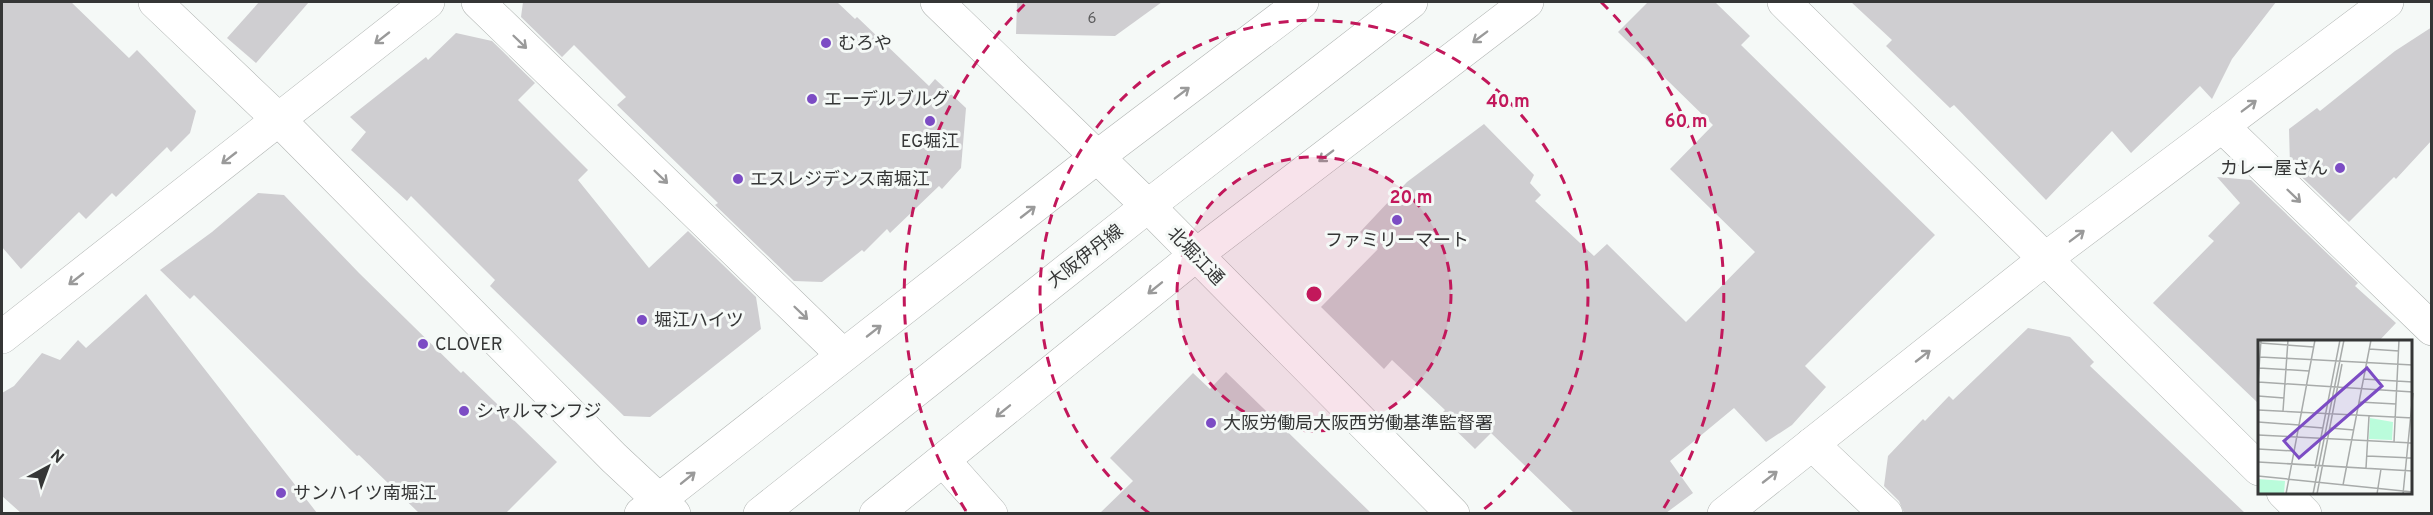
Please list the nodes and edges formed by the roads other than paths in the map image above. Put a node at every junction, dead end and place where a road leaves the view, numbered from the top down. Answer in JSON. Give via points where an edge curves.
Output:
{"nodes":[{"id":1,"x":155,"y":2,"type":"edge"},
{"id":2,"x":428,"y":2,"type":"edge"},
{"id":3,"x":478,"y":2,"type":"edge"},
{"id":4,"x":937,"y":2,"type":"edge"},
{"id":5,"x":1302,"y":2,"type":"edge"},
{"id":6,"x":1412,"y":2,"type":"edge"},
{"id":7,"x":1527,"y":2,"type":"edge"},
{"id":8,"x":1784,"y":2,"type":"edge"},
{"id":9,"x":2387,"y":2,"type":"edge"},
{"id":10,"x":278,"y":119,"type":"junction"},
{"id":11,"x":2222,"y":126,"type":"junction"},
{"id":12,"x":1097,"y":157,"type":"junction"},
{"id":13,"x":1148,"y":206,"type":"junction"},
{"id":14,"x":1196,"y":255,"type":"junction"},
{"id":15,"x":2045,"y":260,"type":"junction"},
{"id":16,"x":8,"y":322,"type":"edge"},
{"id":17,"x":2432,"y":329,"type":"edge"},
{"id":18,"x":843,"y":355,"type":"junction"},
{"id":19,"x":1812,"y":444,"type":"junction"},
{"id":20,"x":943,"y":460,"type":"junction"},
{"id":21,"x":2258,"y":468,"type":"edge"},
{"id":22,"x":2285,"y":494,"type":"edge"},
{"id":23,"x":658,"y":509,"type":"edge"},
{"id":24,"x":760,"y":513,"type":"edge"},
{"id":25,"x":876,"y":513,"type":"edge"},
{"id":26,"x":992,"y":513,"type":"edge"},
{"id":27,"x":1453,"y":513,"type":"edge"},
{"id":28,"x":1725,"y":513,"type":"edge"},
{"id":29,"x":1886,"y":513,"type":"edge"},
{"id":30,"x":2305,"y":513,"type":"edge"}],
"edges":[{"from":1,"to":10,"type":"street"},
{"from":2,"to":10,"type":"street","one_way":true},
{"from":3,"to":18,"type":"street","one_way":true},
{"from":4,"to":12,"type":"street","name":"北堀江通"},
{"from":12,"to":5,"type":"street","one_way":true},
{"from":6,"to":13,"type":"street","name":"大阪伊丹線"},
{"from":7,"to":14,"type":"street","one_way":true},
{"from":8,"to":15,"type":"street"},
{"from":11,"to":9,"type":"street","one_way":true},
{"from":10,"to":16,"type":"street","one_way":true},
{"from":10,"to":23,"type":"street"},
{"from":15,"to":11,"type":"street","one_way":true},
{"from":11,"to":17,"type":"street","one_way":true},
{"from":12,"to":13,"type":"street","name":"北堀江通"},
{"from":18,"to":12,"type":"street","one_way":true},
{"from":13,"to":14,"type":"street","name":"北堀江通"},
{"from":13,"to":24,"type":"street","name":"大阪伊丹線"},
{"from":14,"to":20,"type":"street","one_way":true},
{"from":14,"to":27,"type":"street","name":"北堀江通"},
{"from":19,"to":15,"type":"street","one_way":true},
{"from":15,"to":21,"type":"street"},
{"from":23,"to":18,"type":"street","one_way":true},
{"from":28,"to":19,"type":"street","one_way":true},
{"from":19,"to":29,"type":"street"},
{"from":20,"to":25,"type":"street"},
{"from":20,"to":26,"type":"street"},
{"from":22,"to":30,"type":"street"}]}
